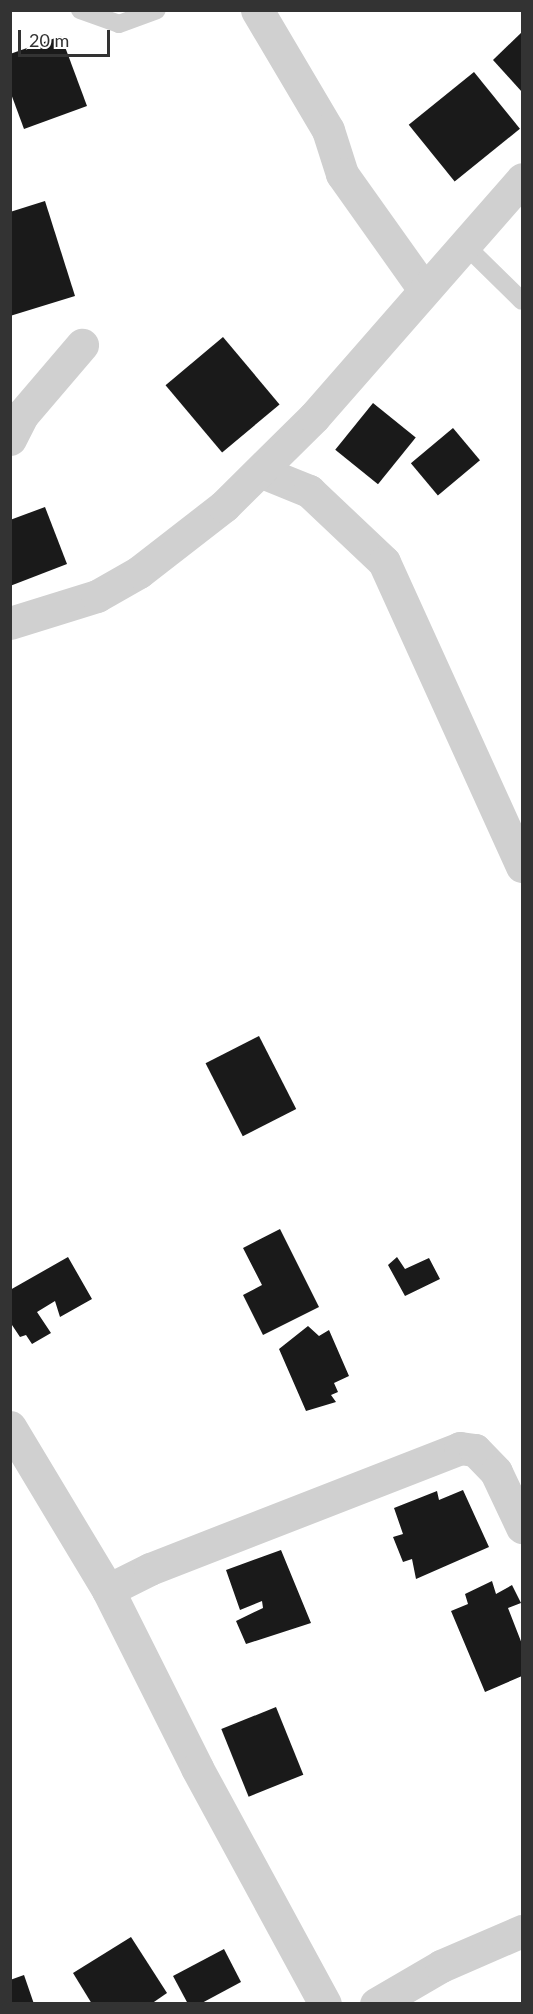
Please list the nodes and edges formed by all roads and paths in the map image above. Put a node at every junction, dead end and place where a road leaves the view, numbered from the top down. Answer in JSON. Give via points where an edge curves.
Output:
{"nodes":[{"id":1,"x":80,"y":10,"type":"edge"},
{"id":2,"x":157,"y":10,"type":"edge"},
{"id":3,"x":256,"y":10,"type":"edge"},
{"id":4,"x":522,"y":179,"type":"edge"},
{"id":5,"x":464,"y":244,"type":"junction"},
{"id":6,"x":423,"y":288,"type":"junction"},
{"id":7,"x":522,"y":301,"type":"edge"},
{"id":8,"x":82,"y":345,"type":"dead end"},
{"id":9,"x":10,"y":439,"type":"edge"},
{"id":10,"x":262,"y":472,"type":"junction"},
{"id":11,"x":10,"y":623,"type":"edge"},
{"id":12,"x":513,"y":824,"type":"edge"},
{"id":13,"x":522,"y":866,"type":"edge"},
{"id":14,"x":10,"y":1427,"type":"edge"},
{"id":15,"x":522,"y":1527,"type":"edge"},
{"id":16,"x":108,"y":1590,"type":"junction"},
{"id":17,"x":522,"y":1931,"type":"edge"},
{"id":18,"x":325,"y":2004,"type":"edge"},
{"id":19,"x":376,"y":2004,"type":"edge"}],
"edges":[{"from":1,"to":2,"type":"lane","via":[[119,24]]},
{"from":3,"to":6,"type":"street","via":[[328,130],[342,174]]},
{"from":4,"to":5,"type":"street"},
{"from":5,"to":6,"type":"street"},
{"from":5,"to":7,"type":"lane"},
{"from":6,"to":10,"type":"street"},
{"from":8,"to":9,"type":"street","via":[[23,414]]},
{"from":10,"to":11,"type":"street","via":[[139,572],[96,596]]},
{"from":10,"to":12,"type":"street","via":[[309,491],[384,562]]},
{"from":12,"to":13,"type":"street"},
{"from":14,"to":16,"type":"street"},
{"from":15,"to":16,"type":"street","via":[[484,1456],[460,1448],[150,1569]]},
{"from":16,"to":18,"type":"street","via":[[197,1768]]},
{"from":17,"to":19,"type":"street","via":[[441,1966]]}]}
